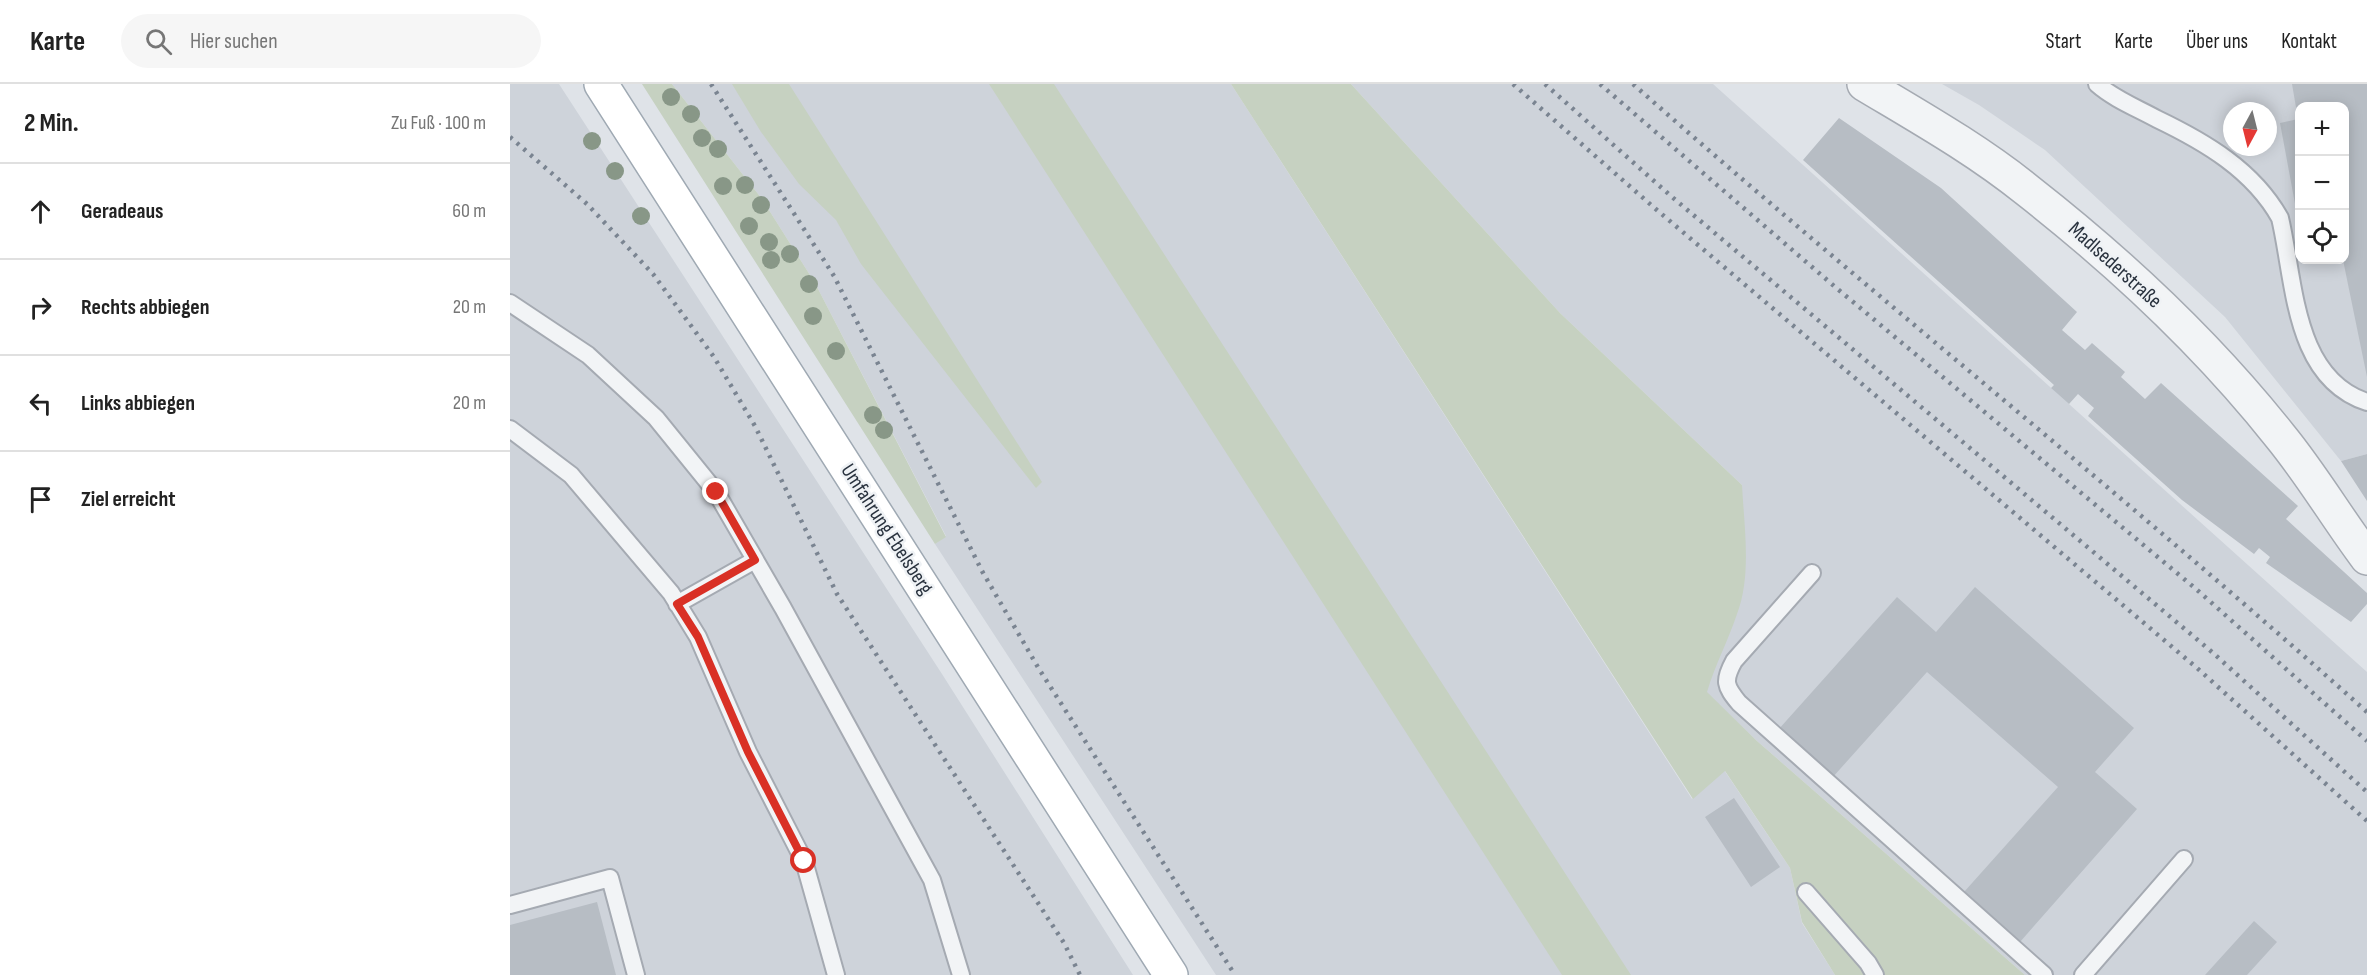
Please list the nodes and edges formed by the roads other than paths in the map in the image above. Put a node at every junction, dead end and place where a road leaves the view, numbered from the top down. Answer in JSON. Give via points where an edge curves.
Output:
{"nodes":[{"id":1,"x":601,"y":84,"type":"edge"},
{"id":2,"x":1864,"y":84,"type":"edge"},
{"id":3,"x":2097,"y":84,"type":"edge"},
{"id":4,"x":510,"y":303,"type":"edge"},
{"id":5,"x":2367,"y":402,"type":"edge"},
{"id":6,"x":510,"y":429,"type":"edge"},
{"id":7,"x":2367,"y":558,"type":"edge"},
{"id":8,"x":755,"y":560,"type":"junction"},
{"id":9,"x":1812,"y":573,"type":"dead end"},
{"id":10,"x":677,"y":604,"type":"junction"},
{"id":11,"x":2184,"y":859,"type":"dead end"},
{"id":12,"x":1806,"y":892,"type":"dead end"},
{"id":13,"x":510,"y":905,"type":"edge"},
{"id":14,"x":636,"y":975,"type":"edge"},
{"id":15,"x":836,"y":975,"type":"edge"},
{"id":16,"x":962,"y":975,"type":"edge"},
{"id":17,"x":1171,"y":975,"type":"edge"},
{"id":18,"x":1875,"y":975,"type":"edge"},
{"id":19,"x":2043,"y":975,"type":"edge"},
{"id":20,"x":2083,"y":975,"type":"edge"}],
"edges":[{"from":1,"to":17,"type":"main road","name":"Umfahrung Ebelsberg"},
{"from":2,"to":7,"type":"street","name":"Madlsederstraße","via":[[2026,188],[2177,322],[2281,437]]},
{"from":3,"to":5,"type":"lane","via":[[2225,157],[2272,204],[2280,218],[2310,352],[2322,371],[2340,387]]},
{"from":4,"to":8,"type":"lane","via":[[588,355],[656,418],[716,492]]},
{"from":6,"to":10,"type":"lane","via":[[571,475],[632,544]]},
{"from":8,"to":10,"type":"lane"},
{"from":8,"to":16,"type":"lane","via":[[932,880]]},
{"from":9,"to":19,"type":"lane","via":[[1734,662],[1726,676],[1728,690]]},
{"from":10,"to":15,"type":"lane","via":[[698,637],[748,752],[804,861]]},
{"from":11,"to":20,"type":"lane"},
{"from":12,"to":18,"type":"lane"},
{"from":13,"to":14,"type":"lane","via":[[610,878]]}]}
